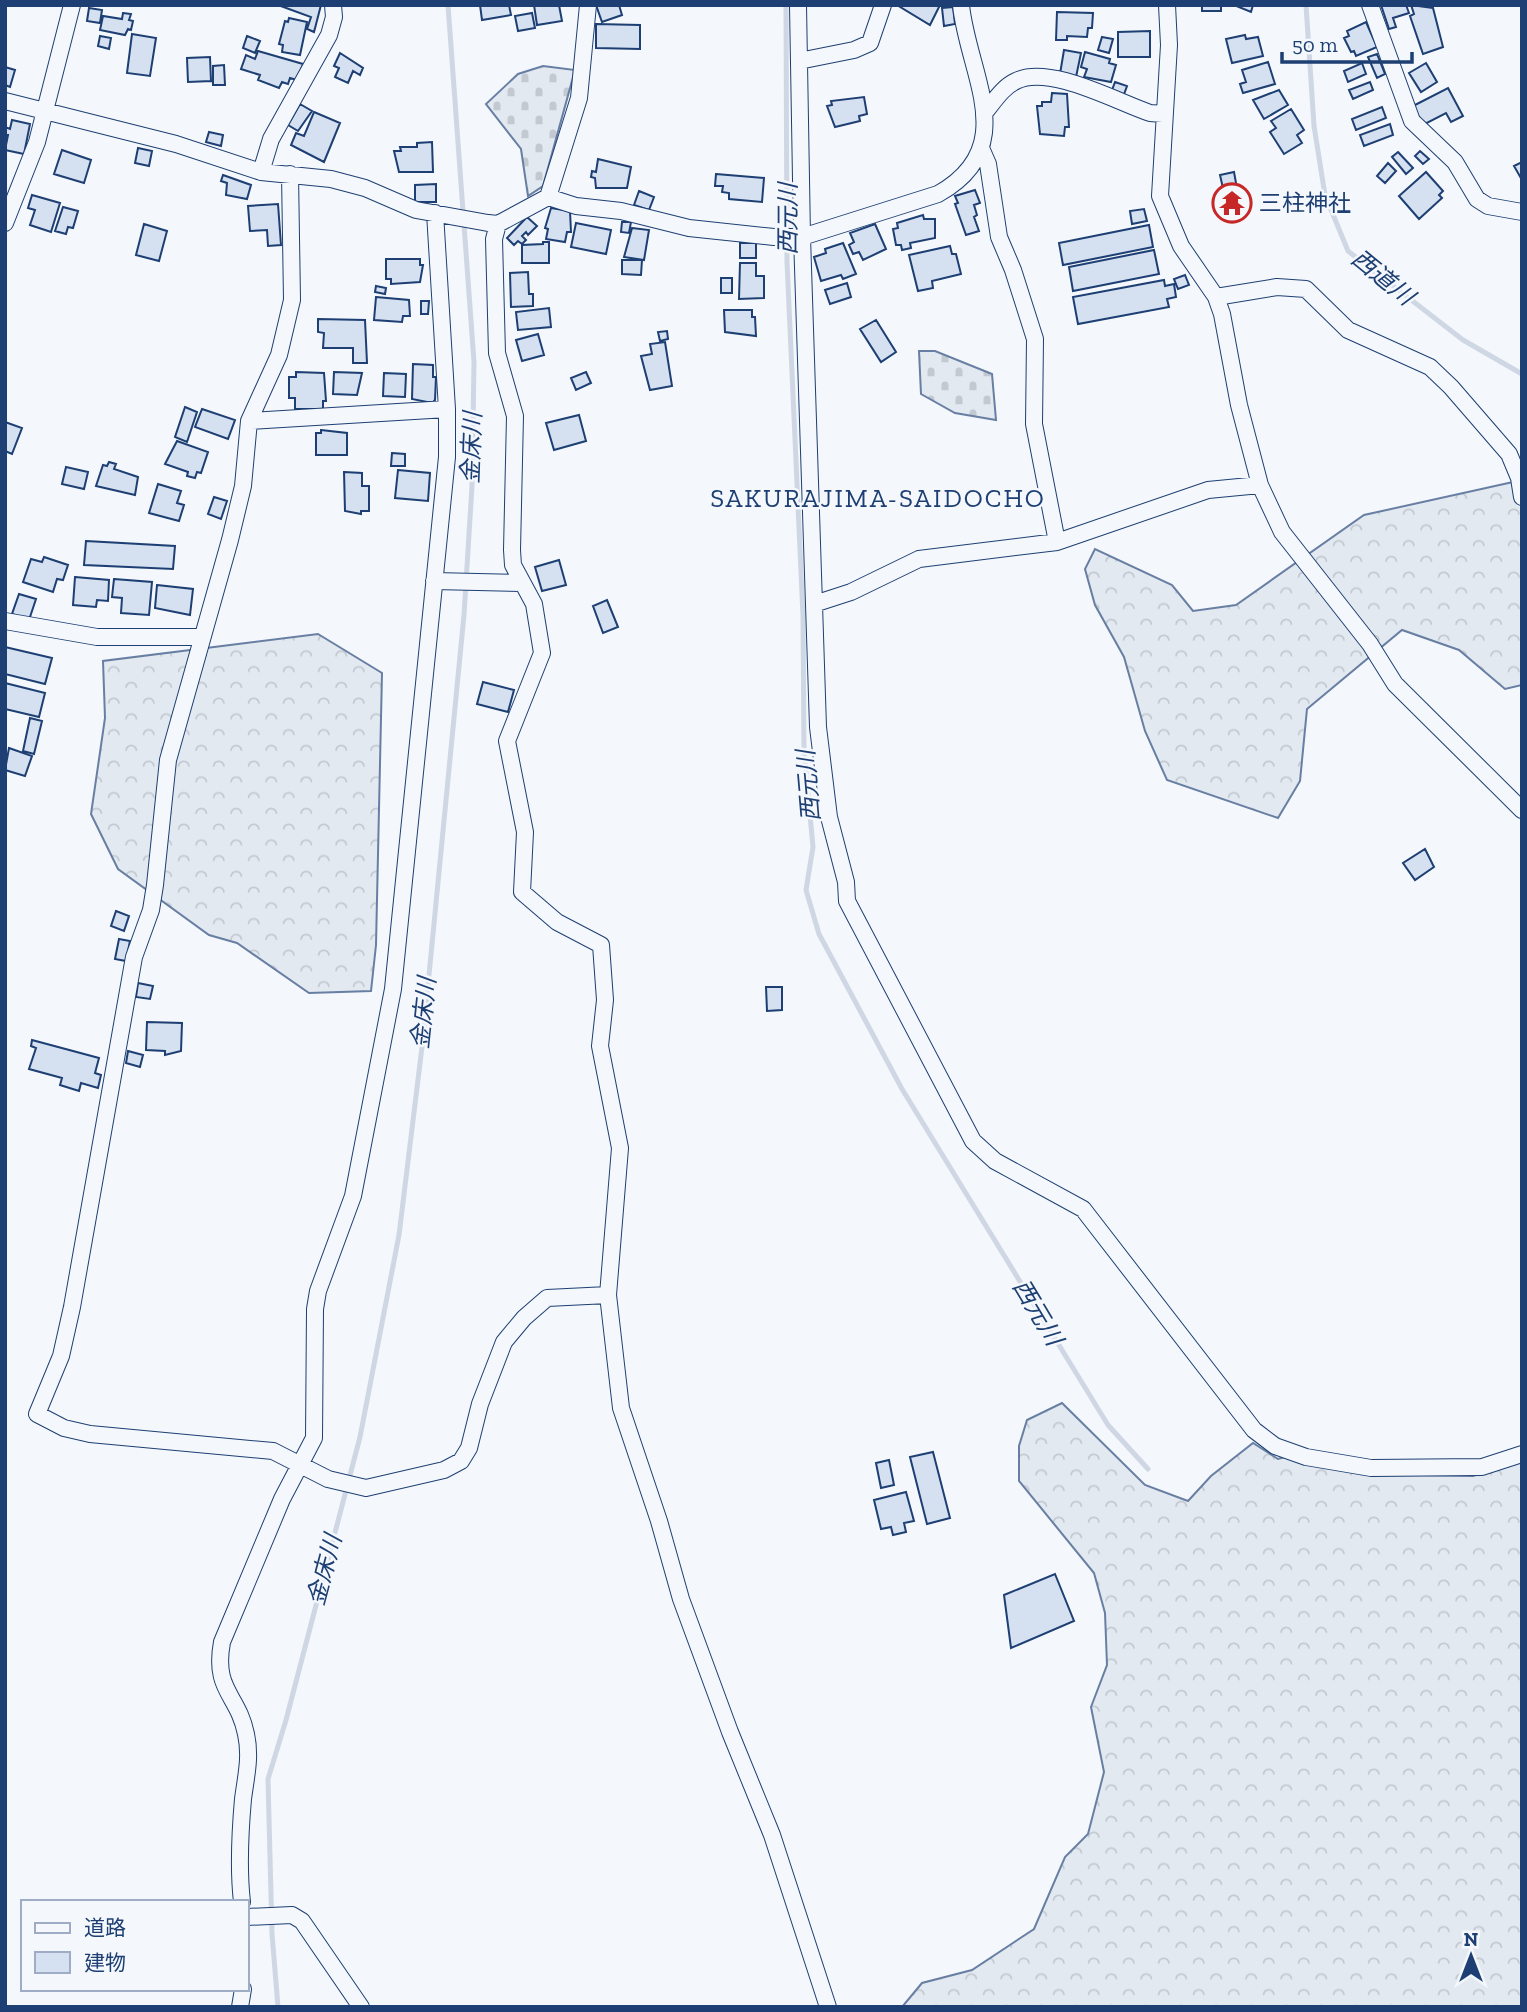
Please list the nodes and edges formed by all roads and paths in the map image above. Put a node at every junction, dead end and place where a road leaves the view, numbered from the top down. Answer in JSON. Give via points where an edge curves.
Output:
{"nodes":[{"id":1,"x":72,"y":5,"type":"edge"},
{"id":2,"x":332,"y":5,"type":"edge"},
{"id":3,"x":588,"y":5,"type":"edge"},
{"id":4,"x":798,"y":5,"type":"edge"},
{"id":5,"x":883,"y":5,"type":"edge"},
{"id":6,"x":961,"y":5,"type":"edge"},
{"id":7,"x":1167,"y":5,"type":"edge"},
{"id":8,"x":1370,"y":5,"type":"edge"},
{"id":9,"x":799,"y":61,"type":"junction"},
{"id":10,"x":5,"y":101,"type":"edge"},
{"id":11,"x":986,"y":111,"type":"junction"},
{"id":12,"x":44,"y":113,"type":"junction"},
{"id":13,"x":1163,"y":114,"type":"junction"},
{"id":14,"x":981,"y":148,"type":"junction"},
{"id":15,"x":261,"y":172,"type":"junction"},
{"id":16,"x":290,"y":174,"type":"junction"},
{"id":17,"x":548,"y":197,"type":"junction"},
{"id":18,"x":1522,"y":212,"type":"edge"},
{"id":19,"x":435,"y":214,"type":"junction"},
{"id":20,"x":5,"y":223,"type":"edge"},
{"id":21,"x":493,"y":224,"type":"junction"},
{"id":22,"x":802,"y":237,"type":"junction"},
{"id":23,"x":1216,"y":297,"type":"junction"},
{"id":24,"x":447,"y":409,"type":"junction"},
{"id":25,"x":249,"y":421,"type":"junction"},
{"id":26,"x":1260,"y":485,"type":"junction"},
{"id":27,"x":1522,"y":497,"type":"edge"},
{"id":28,"x":1057,"y":542,"type":"junction"},
{"id":29,"x":441,"y":581,"type":"junction"},
{"id":30,"x":522,"y":583,"type":"junction"},
{"id":31,"x":814,"y":604,"type":"junction"},
{"id":32,"x":5,"y":621,"type":"edge"},
{"id":33,"x":201,"y":637,"type":"junction"},
{"id":34,"x":1522,"y":810,"type":"edge"},
{"id":35,"x":608,"y":1294,"type":"junction"},
{"id":36,"x":1522,"y":1454,"type":"edge"},
{"id":37,"x":301,"y":1465,"type":"junction"},
{"id":38,"x":242,"y":1900,"type":"edge"},
{"id":39,"x":251,"y":1917,"type":"edge"},
{"id":40,"x":361,"y":2007,"type":"edge"},
{"id":41,"x":828,"y":2007,"type":"edge"}],
"edges":[{"from":1,"to":12,"type":"street"},
{"from":2,"to":15,"type":"street","via":[[329,35],[271,139]]},
{"from":3,"to":17,"type":"street","via":[[579,98]]},
{"from":4,"to":9,"type":"street"},
{"from":5,"to":9,"type":"street","via":[[870,43]]},
{"from":6,"to":11,"type":"street"},
{"from":7,"to":13,"type":"street"},
{"from":8,"to":18,"type":"street","via":[[1412,121],[1455,162],[1477,199],[1488,206]]},
{"from":9,"to":22,"type":"street"},
{"from":10,"to":12,"type":"street"},
{"from":11,"to":13,"type":"street","via":[[1006,87],[1032,76],[1051,77]]},
{"from":11,"to":14,"type":"street"},
{"from":12,"to":15,"type":"street","via":[[176,144]]},
{"from":12,"to":20,"type":"street"},
{"from":13,"to":23,"type":"street","via":[[1160,196],[1181,246]]},
{"from":14,"to":22,"type":"street","via":[[957,183],[938,194]]},
{"from":14,"to":28,"type":"street","via":[[988,164],[999,237],[1035,339],[1034,424]]},
{"from":15,"to":16,"type":"street"},
{"from":16,"to":19,"type":"street","via":[[365,188]]},
{"from":16,"to":25,"type":"street","via":[[292,300],[279,355]]},
{"from":17,"to":21,"type":"street"},
{"from":17,"to":22,"type":"street","via":[[689,228]]},
{"from":19,"to":21,"type":"street"},
{"from":19,"to":24,"type":"street"},
{"from":21,"to":30,"type":"street","via":[[497,353],[516,416],[513,565]]},
{"from":22,"to":31,"type":"street"},
{"from":23,"to":26,"type":"street"},
{"from":23,"to":27,"type":"street","via":[[1277,288],[1306,289],[1348,330],[1430,367],[1509,454]]},
{"from":24,"to":25,"type":"street"},
{"from":24,"to":29,"type":"street"},
{"from":25,"to":33,"type":"street","via":[[243,486]]},
{"from":26,"to":28,"type":"street","via":[[1208,490]]},
{"from":26,"to":34,"type":"street","via":[[1282,532],[1370,644],[1395,684]]},
{"from":28,"to":31,"type":"street","via":[[919,559],[851,592]]},
{"from":29,"to":30,"type":"street"},
{"from":29,"to":37,"type":"street","via":[[393,989],[353,1196],[318,1291],[316,1426],[312,1447]]},
{"from":30,"to":35,"type":"street","via":[[534,604],[542,653],[507,741],[525,832],[522,892],[557,922],[601,945],[605,1000],[600,1046],[620,1148]]},
{"from":31,"to":36,"type":"street","via":[[821,764],[847,901],[973,1141],[995,1161],[1083,1209],[1254,1430],[1275,1446],[1306,1457],[1371,1468],[1482,1468]]},
{"from":32,"to":33,"type":"street","via":[[97,637]]},
{"from":33,"to":37,"type":"street","via":[[168,760],[151,910],[134,957],[72,1307],[61,1356],[37,1414],[64,1428],[90,1434],[273,1451]]},
{"from":35,"to":37,"type":"street","via":[[547,1298],[524,1318],[504,1342],[461,1461],[444,1470],[366,1488],[328,1479]]},
{"from":35,"to":41,"type":"street","via":[[621,1408],[681,1599],[772,1835]]},
{"from":37,"to":38,"type":"street","via":[[282,1499],[219,1655],[221,1680],[246,1732],[249,1760],[241,1828]]},
{"from":39,"to":40,"type":"street","via":[[286,1914],[302,1921]]}]}
